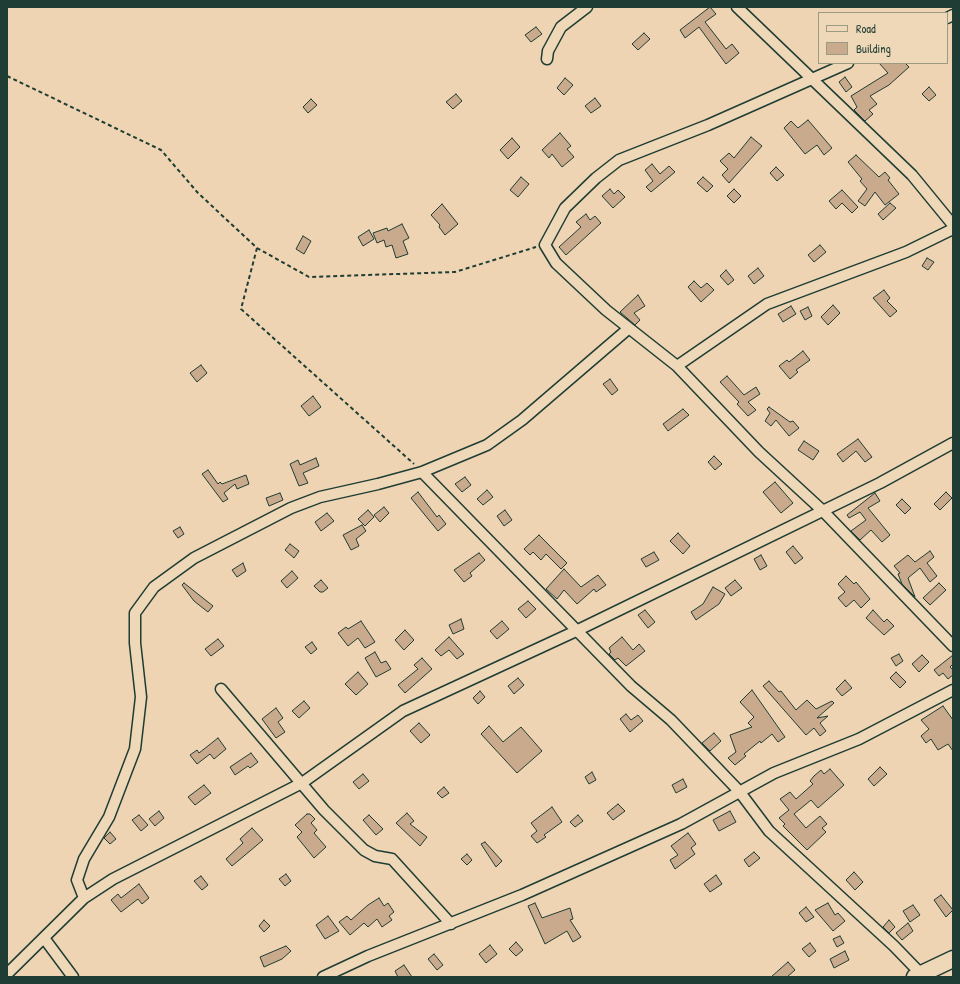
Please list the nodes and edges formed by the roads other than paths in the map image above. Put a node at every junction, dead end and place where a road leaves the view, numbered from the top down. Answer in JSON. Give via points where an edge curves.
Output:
{"nodes":[{"id":1,"x":587,"y":7,"type":"edge"},
{"id":2,"x":737,"y":7,"type":"edge"},
{"id":3,"x":547,"y":59,"type":"dead end"},
{"id":4,"x":846,"y":64,"type":"edge"},
{"id":5,"x":812,"y":80,"type":"junction"},
{"id":6,"x":953,"y":225,"type":"edge"},
{"id":7,"x":953,"y":229,"type":"edge"},
{"id":8,"x":628,"y":329,"type":"junction"},
{"id":9,"x":677,"y":366,"type":"junction"},
{"id":10,"x":953,"y":443,"type":"edge"},
{"id":11,"x":422,"y":472,"type":"junction"},
{"id":12,"x":823,"y":511,"type":"junction"},
{"id":13,"x":576,"y":631,"type":"junction"},
{"id":14,"x":953,"y":646,"type":"edge"},
{"id":15,"x":222,"y":690,"type":"dead end"},
{"id":16,"x":953,"y":690,"type":"edge"},
{"id":17,"x":302,"y":783,"type":"junction"},
{"id":18,"x":740,"y":791,"type":"junction"},
{"id":19,"x":84,"y":898,"type":"junction"},
{"id":20,"x":451,"y":924,"type":"junction"},
{"id":21,"x":44,"y":938,"type":"junction"},
{"id":22,"x":953,"y":959,"type":"edge"},
{"id":23,"x":7,"y":974,"type":"edge"},
{"id":24,"x":920,"y":976,"type":"edge"},
{"id":25,"x":73,"y":977,"type":"edge"},
{"id":26,"x":323,"y":977,"type":"edge"}],
"edges":[{"from":1,"to":3,"type":"street","via":[[561,27],[548,51]]},
{"from":2,"to":5,"type":"street"},
{"from":4,"to":5,"type":"street"},
{"from":5,"to":6,"type":"street","via":[[912,175]]},
{"from":5,"to":8,"type":"street","via":[[619,160],[565,208],[545,245],[556,263]]},
{"from":7,"to":9,"type":"street","via":[[906,252],[767,304]]},
{"from":8,"to":9,"type":"street"},
{"from":8,"to":11,"type":"street","via":[[522,420],[487,446]]},
{"from":9,"to":12,"type":"street","via":[[759,452]]},
{"from":10,"to":12,"type":"street","via":[[880,484]]},
{"from":11,"to":13,"type":"street"},
{"from":11,"to":19,"type":"street","via":[[320,497],[291,508],[194,558],[154,587],[135,613],[135,643],[141,697],[135,749],[108,817],[84,859],[77,880]]},
{"from":12,"to":13,"type":"street"},
{"from":12,"to":14,"type":"street"},
{"from":13,"to":17,"type":"street","via":[[403,711]]},
{"from":13,"to":18,"type":"street","via":[[631,686],[672,720]]},
{"from":15,"to":17,"type":"street"},
{"from":16,"to":18,"type":"street","via":[[859,739],[774,772]]},
{"from":17,"to":19,"type":"street","via":[[132,869]]},
{"from":17,"to":20,"type":"street","via":[[324,810],[364,850],[375,856],[392,859],[403,869]]},
{"from":18,"to":20,"type":"street","via":[[673,827]]},
{"from":18,"to":24,"type":"street","via":[[769,831],[894,946]]},
{"from":19,"to":21,"type":"street"},
{"from":20,"to":26,"type":"street","via":[[368,956]]},
{"from":21,"to":23,"type":"street"},
{"from":21,"to":25,"type":"street"},
{"from":22,"to":24,"type":"main road"}]}
